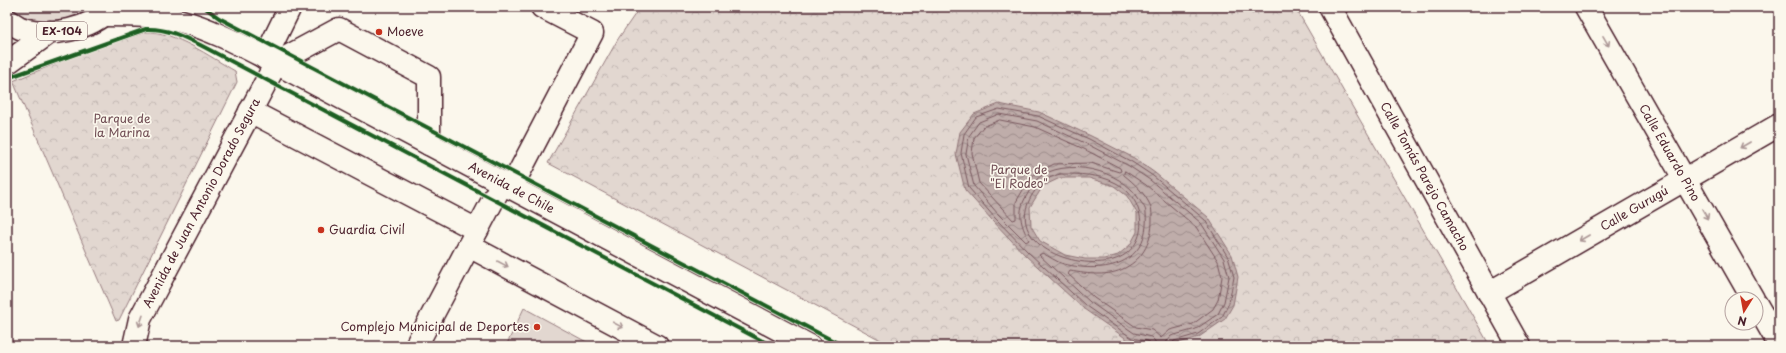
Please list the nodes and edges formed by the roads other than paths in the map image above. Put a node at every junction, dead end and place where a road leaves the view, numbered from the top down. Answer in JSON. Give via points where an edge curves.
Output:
{"nodes":[{"id":1,"x":185,"y":7,"type":"edge"},
{"id":2,"x":290,"y":7,"type":"edge"},
{"id":3,"x":542,"y":7,"type":"edge"},
{"id":4,"x":1330,"y":7,"type":"edge"},
{"id":5,"x":1586,"y":7,"type":"edge"},
{"id":6,"x":109,"y":11,"type":"edge"},
{"id":7,"x":7,"y":20,"type":"edge"},
{"id":8,"x":50,"y":32,"type":"junction"},
{"id":9,"x":212,"y":33,"type":"junction"},
{"id":10,"x":270,"y":60,"type":"junction"},
{"id":11,"x":7,"y":63,"type":"edge"},
{"id":12,"x":250,"y":111,"type":"junction"},
{"id":13,"x":1779,"y":126,"type":"edge"},
{"id":14,"x":429,"y":144,"type":"junction"},
{"id":15,"x":1685,"y":179,"type":"junction"},
{"id":16,"x":506,"y":186,"type":"junction"},
{"id":17,"x":473,"y":238,"type":"junction"},
{"id":18,"x":1748,"y":291,"type":"edge"},
{"id":19,"x":1489,"y":293,"type":"junction"},
{"id":20,"x":1764,"y":318,"type":"edge"},
{"id":21,"x":1779,"y":344,"type":"edge"},
{"id":22,"x":134,"y":346,"type":"edge"},
{"id":23,"x":416,"y":346,"type":"edge"},
{"id":24,"x":657,"y":346,"type":"edge"},
{"id":25,"x":810,"y":346,"type":"edge"},
{"id":26,"x":1520,"y":346,"type":"edge"}],
"edges":[{"from":1,"to":9,"type":"street","name":"Avenida de Chile"},
{"from":2,"to":10,"type":"street","name":"Avenida de Juan Antonio Dorado Segura"},
{"from":3,"to":16,"type":"street","via":[[592,33]]},
{"from":4,"to":19,"type":"street","name":"Calle Tomás Parejo Camacho"},
{"from":5,"to":15,"type":"street","name":"Calle Eduardo Pino","one_way":true},
{"from":6,"to":8,"type":"street","number":"EX-104","via":[[79,28]]},
{"from":6,"to":9,"type":"street","name":"Avenida de Chile","via":[[181,21]]},
{"from":7,"to":8,"type":"street","number":"EX-104","via":[[20,28]]},
{"from":8,"to":11,"type":"street"},
{"from":9,"to":10,"type":"street","name":"Avenida de Chile"},
{"from":10,"to":12,"type":"street","name":"Avenida de Juan Antonio Dorado Segura"},
{"from":10,"to":14,"type":"street","name":"Avenida de Chile"},
{"from":10,"to":14,"type":"street","via":[[339,29],[429,77]]},
{"from":12,"to":17,"type":"street"},
{"from":12,"to":22,"type":"street","name":"Avenida de Juan Antonio Dorado Segura","one_way":true,"via":[[140,319]]},
{"from":13,"to":15,"type":"street","name":"Calle Gurugú","one_way":true},
{"from":14,"to":16,"type":"street","name":"Avenida de Chile"},
{"from":15,"to":18,"type":"street","name":"Calle Eduardo Pino","one_way":true},
{"from":15,"to":19,"type":"street","name":"Calle Gurugú","one_way":true},
{"from":16,"to":17,"type":"street"},
{"from":16,"to":25,"type":"street","name":"Avenida de Chile"},
{"from":17,"to":23,"type":"street"},
{"from":17,"to":24,"type":"street","one_way":true},
{"from":19,"to":26,"type":"street","name":"Calle Tomás Parejo Camacho"},
{"from":20,"to":21,"type":"street"}]}
